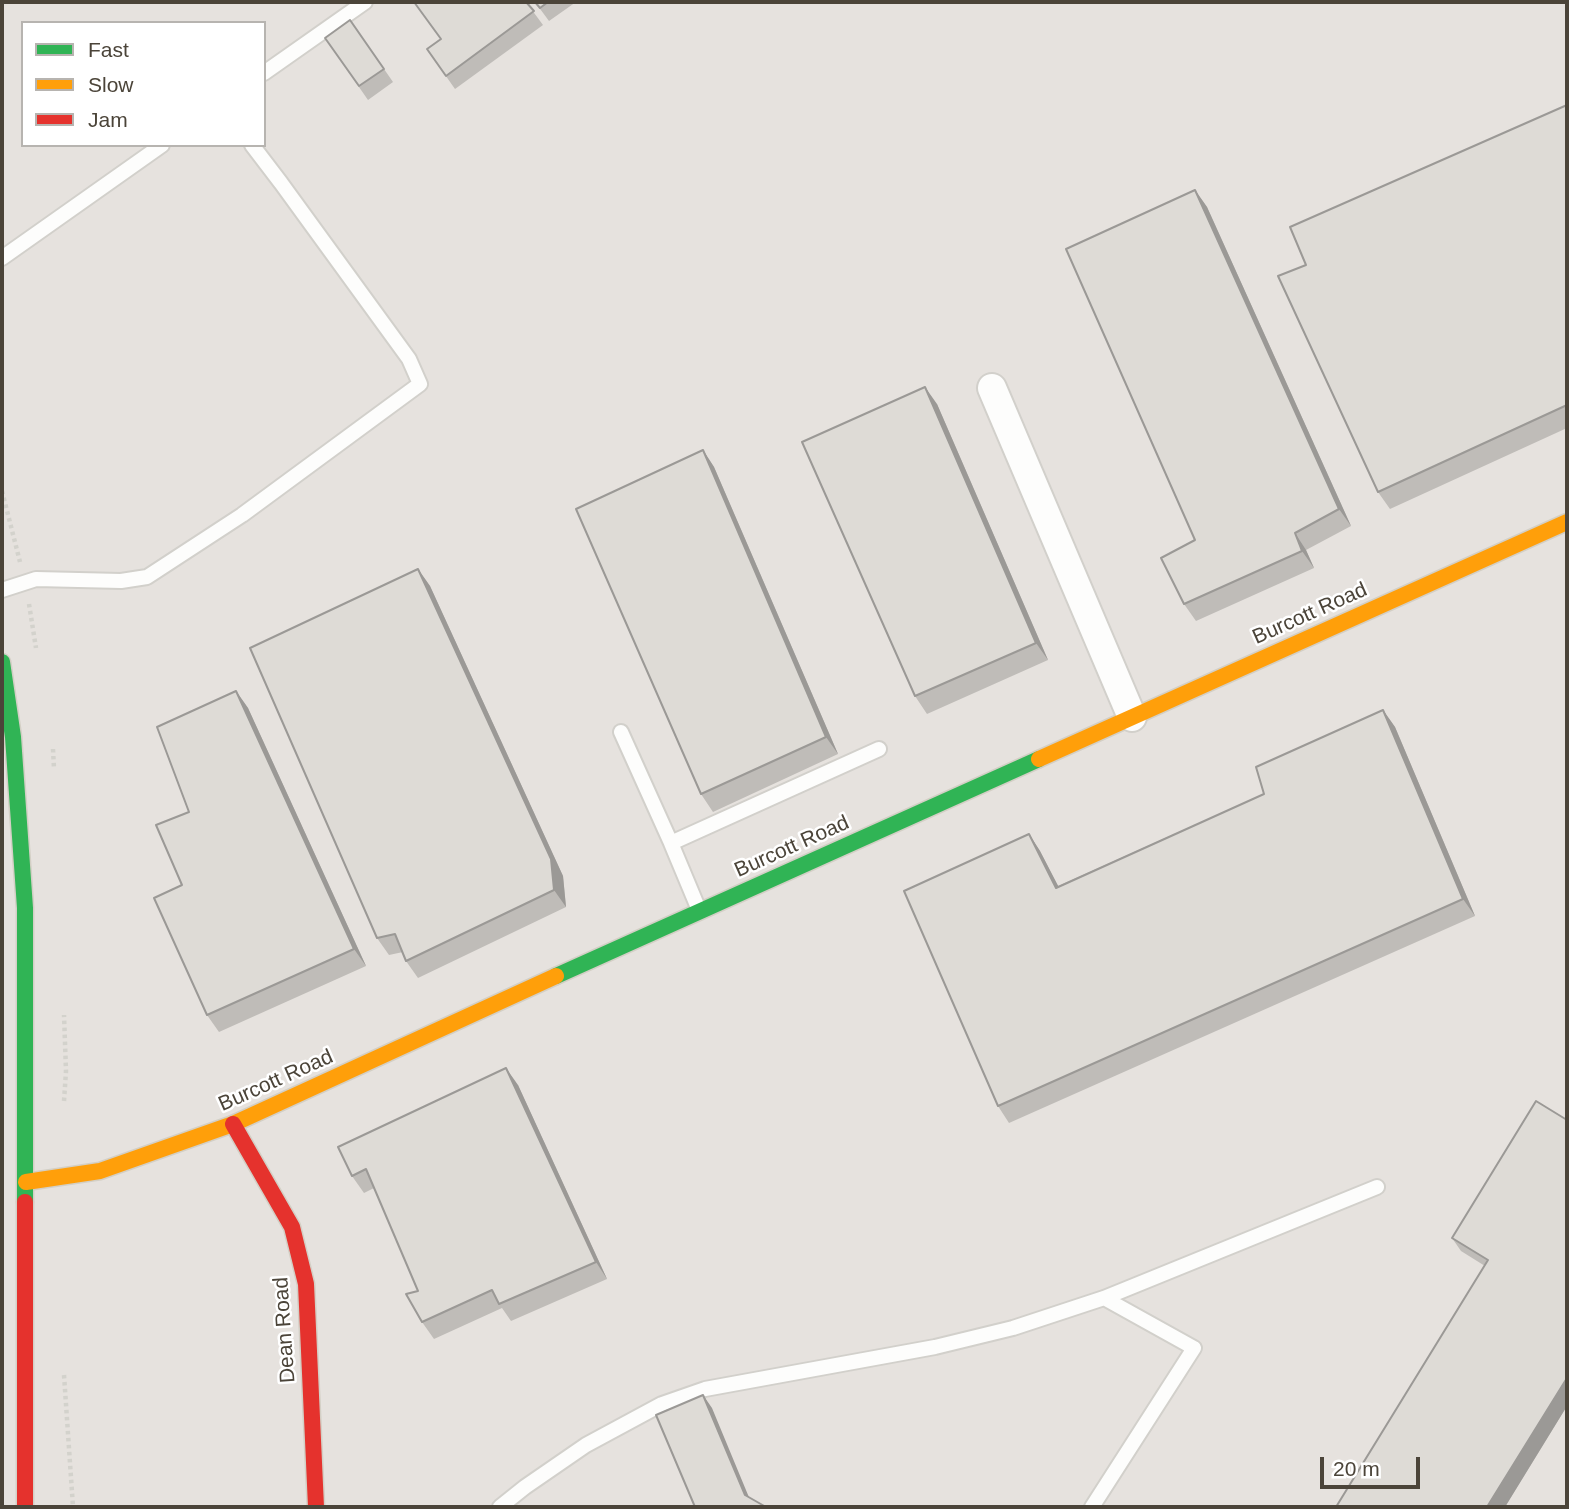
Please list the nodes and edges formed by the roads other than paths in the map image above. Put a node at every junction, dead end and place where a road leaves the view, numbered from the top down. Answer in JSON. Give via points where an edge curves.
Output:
{"nodes":[{"id":1,"x":365,"y":2,"type":"edge"},
{"id":2,"x":266,"y":72,"type":"edge"},
{"id":3,"x":159,"y":147,"type":"edge"},
{"id":4,"x":253,"y":147,"type":"edge"},
{"id":5,"x":2,"y":258,"type":"edge"},
{"id":6,"x":992,"y":388,"type":"dead end"},
{"id":7,"x":1567,"y":522,"type":"edge"},
{"id":8,"x":2,"y":590,"type":"edge"},
{"id":9,"x":2,"y":663,"type":"edge"},
{"id":10,"x":1132,"y":717,"type":"junction"},
{"id":11,"x":621,"y":732,"type":"dead end"},
{"id":12,"x":879,"y":749,"type":"dead end"},
{"id":13,"x":671,"y":844,"type":"junction"},
{"id":14,"x":700,"y":911,"type":"junction"},
{"id":15,"x":233,"y":1124,"type":"junction"},
{"id":16,"x":26,"y":1182,"type":"junction"},
{"id":17,"x":1377,"y":1187,"type":"dead end"},
{"id":18,"x":1104,"y":1298,"type":"junction"},
{"id":19,"x":504,"y":1506,"type":"edge"},
{"id":20,"x":25,"y":1507,"type":"edge"},
{"id":21,"x":316,"y":1507,"type":"edge"},
{"id":22,"x":1092,"y":1507,"type":"edge"}],
"edges":[{"from":1,"to":2,"type":"lane"},
{"from":3,"to":5,"type":"lane"},
{"from":4,"to":8,"type":"lane","via":[[409,359],[420,384],[242,515],[147,576],[121,581],[36,579]]},
{"from":6,"to":10,"type":"street"},
{"from":7,"to":10,"type":"main road","name":"Burcott Road"},
{"from":9,"to":16,"type":"main road","via":[[13,737],[25,908]]},
{"from":10,"to":14,"type":"main road","name":"Burcott Road"},
{"from":11,"to":13,"type":"lane"},
{"from":12,"to":13,"type":"lane"},
{"from":13,"to":14,"type":"lane"},
{"from":14,"to":15,"type":"main road","name":"Burcott Road"},
{"from":15,"to":16,"type":"main road","name":"Burcott Road","via":[[100,1171]]},
{"from":15,"to":21,"type":"main road","name":"Dean Road","via":[[292,1227],[306,1284]]},
{"from":16,"to":20,"type":"main road","via":[[20,1305]]},
{"from":17,"to":18,"type":"lane"},
{"from":18,"to":19,"type":"lane","via":[[935,1347],[705,1389],[662,1404],[586,1445]]},
{"from":18,"to":22,"type":"lane","via":[[1194,1348]]}]}
